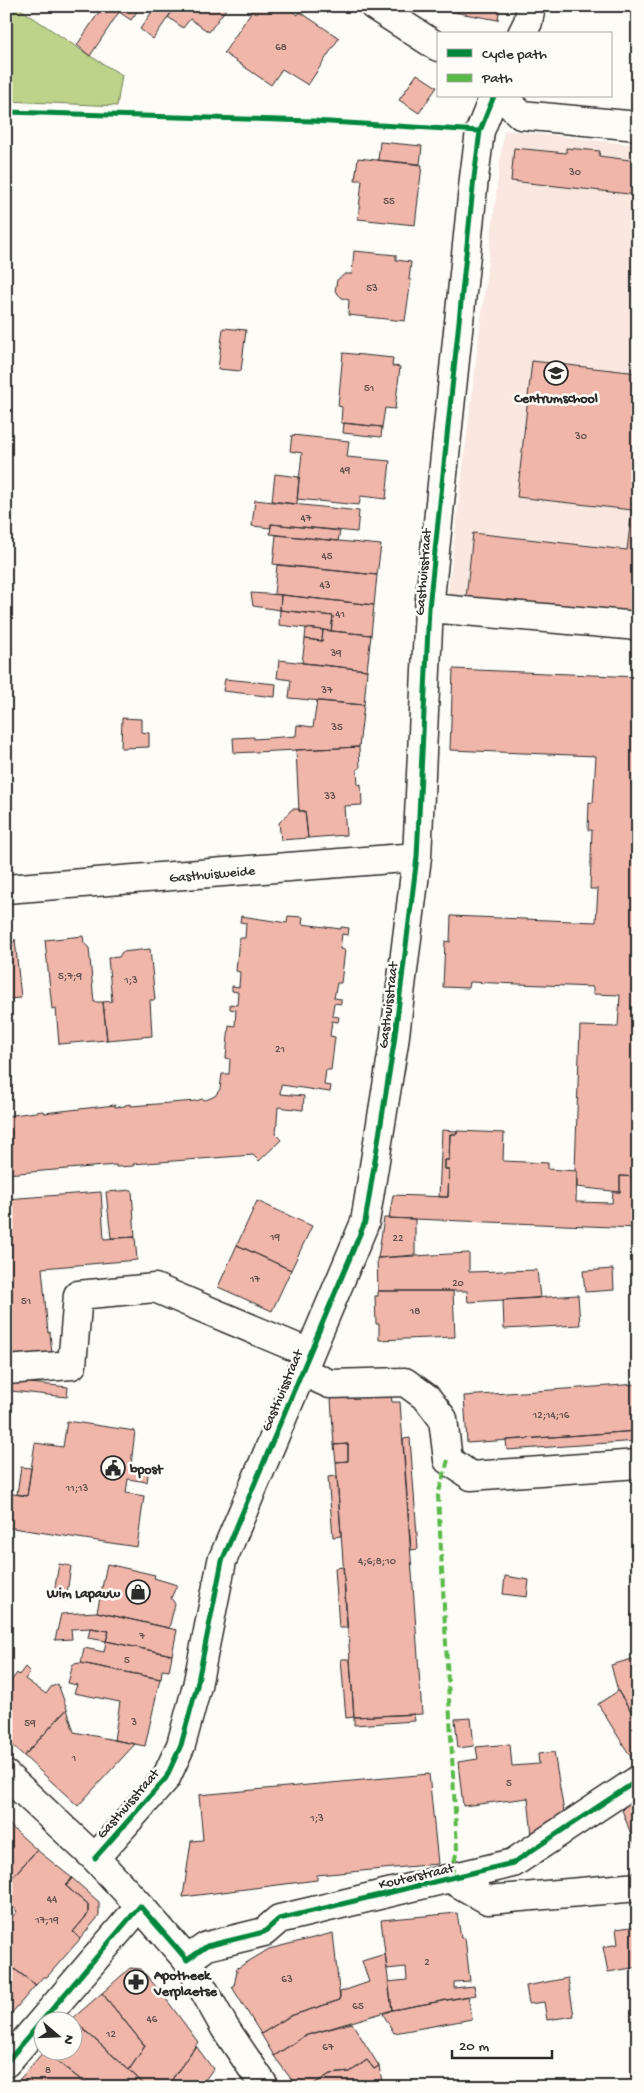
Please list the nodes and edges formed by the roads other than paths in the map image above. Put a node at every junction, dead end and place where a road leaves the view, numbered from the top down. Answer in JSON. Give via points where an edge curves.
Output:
{"nodes":[{"id":1,"x":374,"y":6,"type":"edge"},
{"id":2,"x":531,"y":6,"type":"edge"},
{"id":3,"x":523,"y":32,"type":"edge"},
{"id":4,"x":437,"y":46,"type":"edge"},
{"id":5,"x":493,"y":98,"type":"edge"},
{"id":6,"x":503,"y":98,"type":"edge"},
{"id":7,"x":638,"y":126,"type":"edge"},
{"id":8,"x":429,"y":608,"type":"junction"},
{"id":9,"x":638,"y":626,"type":"edge"},
{"id":10,"x":417,"y":857,"type":"junction"},
{"id":11,"x":6,"y":889,"type":"edge"},
{"id":12,"x":305,"y":1362,"type":"junction"},
{"id":13,"x":6,"y":1370,"type":"edge"},
{"id":14,"x":638,"y":1464,"type":"edge"},
{"id":15,"x":6,"y":1775,"type":"edge"},
{"id":16,"x":638,"y":1780,"type":"edge"},
{"id":17,"x":95,"y":1858,"type":"junction"},
{"id":18,"x":451,"y":1879,"type":"junction"},
{"id":19,"x":638,"y":1887,"type":"edge"},
{"id":20,"x":140,"y":1906,"type":"junction"},
{"id":21,"x":187,"y":1960,"type":"junction"},
{"id":22,"x":6,"y":2063,"type":"edge"},
{"id":23,"x":265,"y":2087,"type":"edge"}],
"edges":[{"from":1,"to":4,"type":"street"},
{"from":2,"to":3,"type":"street"},
{"from":5,"to":8,"type":"street","name":"Gasthuisstraat","via":[[480,131],[474,178]]},
{"from":6,"to":7,"type":"street","via":[[521,115]]},
{"from":8,"to":9,"type":"street","name":"Gasthuisstraat"},
{"from":8,"to":10,"type":"street","name":"Gasthuisstraat"},
{"from":10,"to":11,"type":"street","name":"Gasthuisweide"},
{"from":10,"to":12,"type":"street","name":"Gasthuisstraat","via":[[394,1042],[365,1222]]},
{"from":12,"to":13,"type":"street","via":[[155,1288],[78,1295],[72,1365]]},
{"from":12,"to":14,"type":"street","via":[[330,1384],[405,1382],[427,1398],[443,1418],[448,1460],[471,1476]]},
{"from":12,"to":17,"type":"street","name":"Gasthuisstraat","via":[[222,1561],[198,1686],[181,1745],[166,1778]]},
{"from":15,"to":17,"type":"street"},
{"from":16,"to":18,"type":"street","name":"Kouterstraat","via":[[513,1863]]},
{"from":17,"to":20,"type":"street"},
{"from":18,"to":19,"type":"street","name":"Kouterstraat","via":[[488,1900]]},
{"from":18,"to":21,"type":"street","name":"Kouterstraat","via":[[279,1919],[264,1932],[207,1946]]},
{"from":20,"to":21,"type":"street"},
{"from":20,"to":22,"type":"street"},
{"from":21,"to":23,"type":"street"}]}
